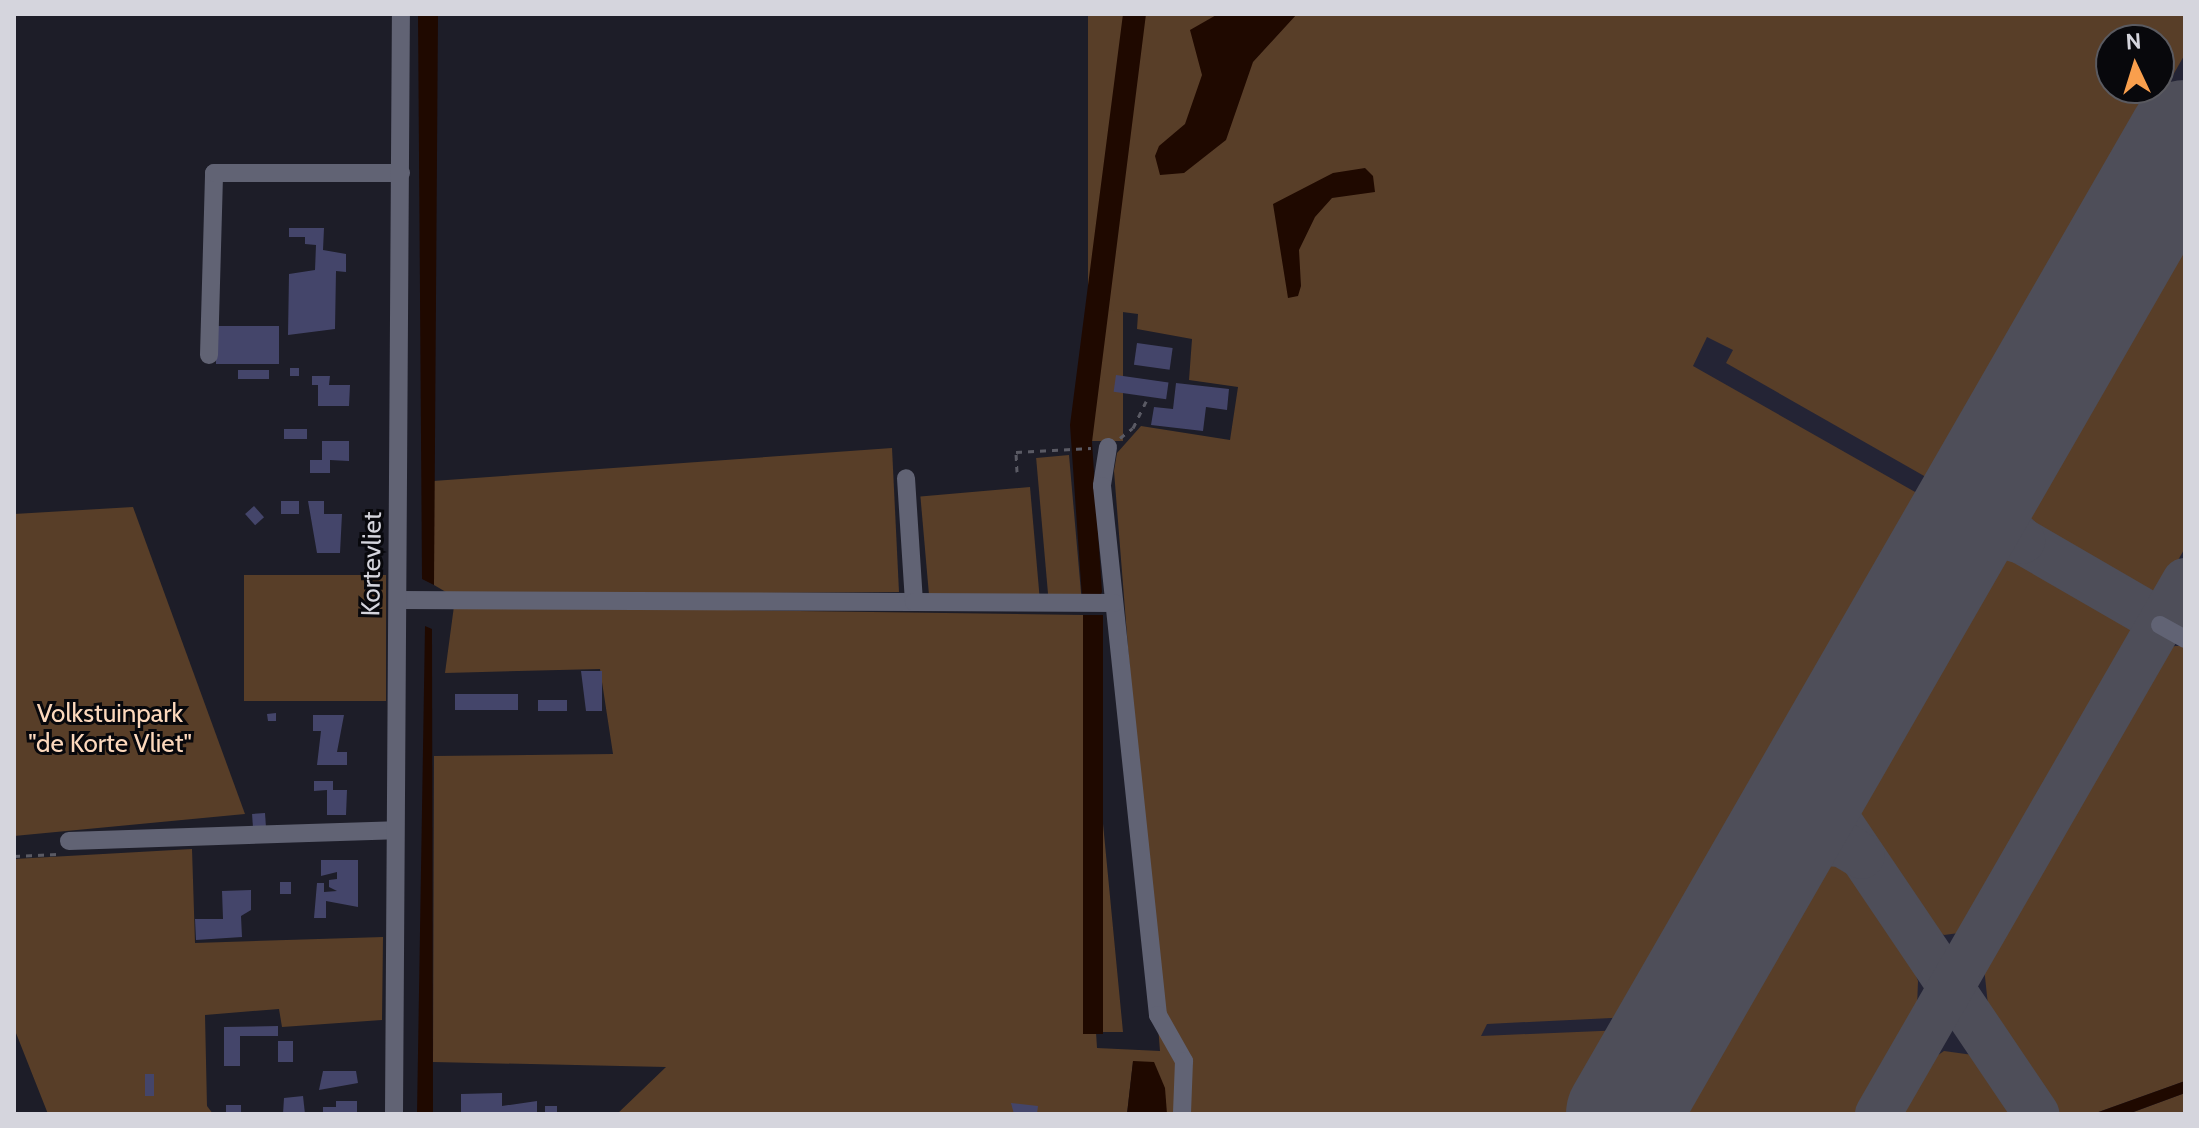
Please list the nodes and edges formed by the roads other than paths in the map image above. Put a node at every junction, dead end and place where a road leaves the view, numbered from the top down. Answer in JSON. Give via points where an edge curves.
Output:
{"nodes":[{"id":1,"x":401,"y":14,"type":"edge"},
{"id":2,"x":401,"y":173,"type":"junction"},
{"id":3,"x":209,"y":355,"type":"dead end"},
{"id":4,"x":1108,"y":447,"type":"road end"},
{"id":5,"x":906,"y":478,"type":"dead end"},
{"id":6,"x":398,"y":600,"type":"junction"},
{"id":7,"x":914,"y":602,"type":"junction"},
{"id":8,"x":1114,"y":603,"type":"junction"},
{"id":9,"x":2160,"y":625,"type":"dead end"},
{"id":10,"x":2185,"y":639,"type":"edge"},
{"id":11,"x":395,"y":830,"type":"junction"},
{"id":12,"x":69,"y":841,"type":"road end"},
{"id":13,"x":394,"y":1114,"type":"edge"},
{"id":14,"x":1182,"y":1114,"type":"edge"}],
"edges":[{"from":1,"to":2,"type":"street","name":"Kortevliet"},
{"from":2,"to":3,"type":"street","via":[[214,173]]},
{"from":2,"to":6,"type":"street","name":"Kortevliet"},
{"from":4,"to":8,"type":"street","via":[[1102,486]]},
{"from":5,"to":7,"type":"street"},
{"from":6,"to":7,"type":"street"},
{"from":6,"to":11,"type":"street","name":"Kortevliet"},
{"from":7,"to":8,"type":"street"},
{"from":8,"to":14,"type":"street","via":[[1158,1015],[1184,1061]]},
{"from":9,"to":10,"type":"street"},
{"from":11,"to":12,"type":"street"},
{"from":11,"to":13,"type":"street","name":"Kortevliet"}]}
